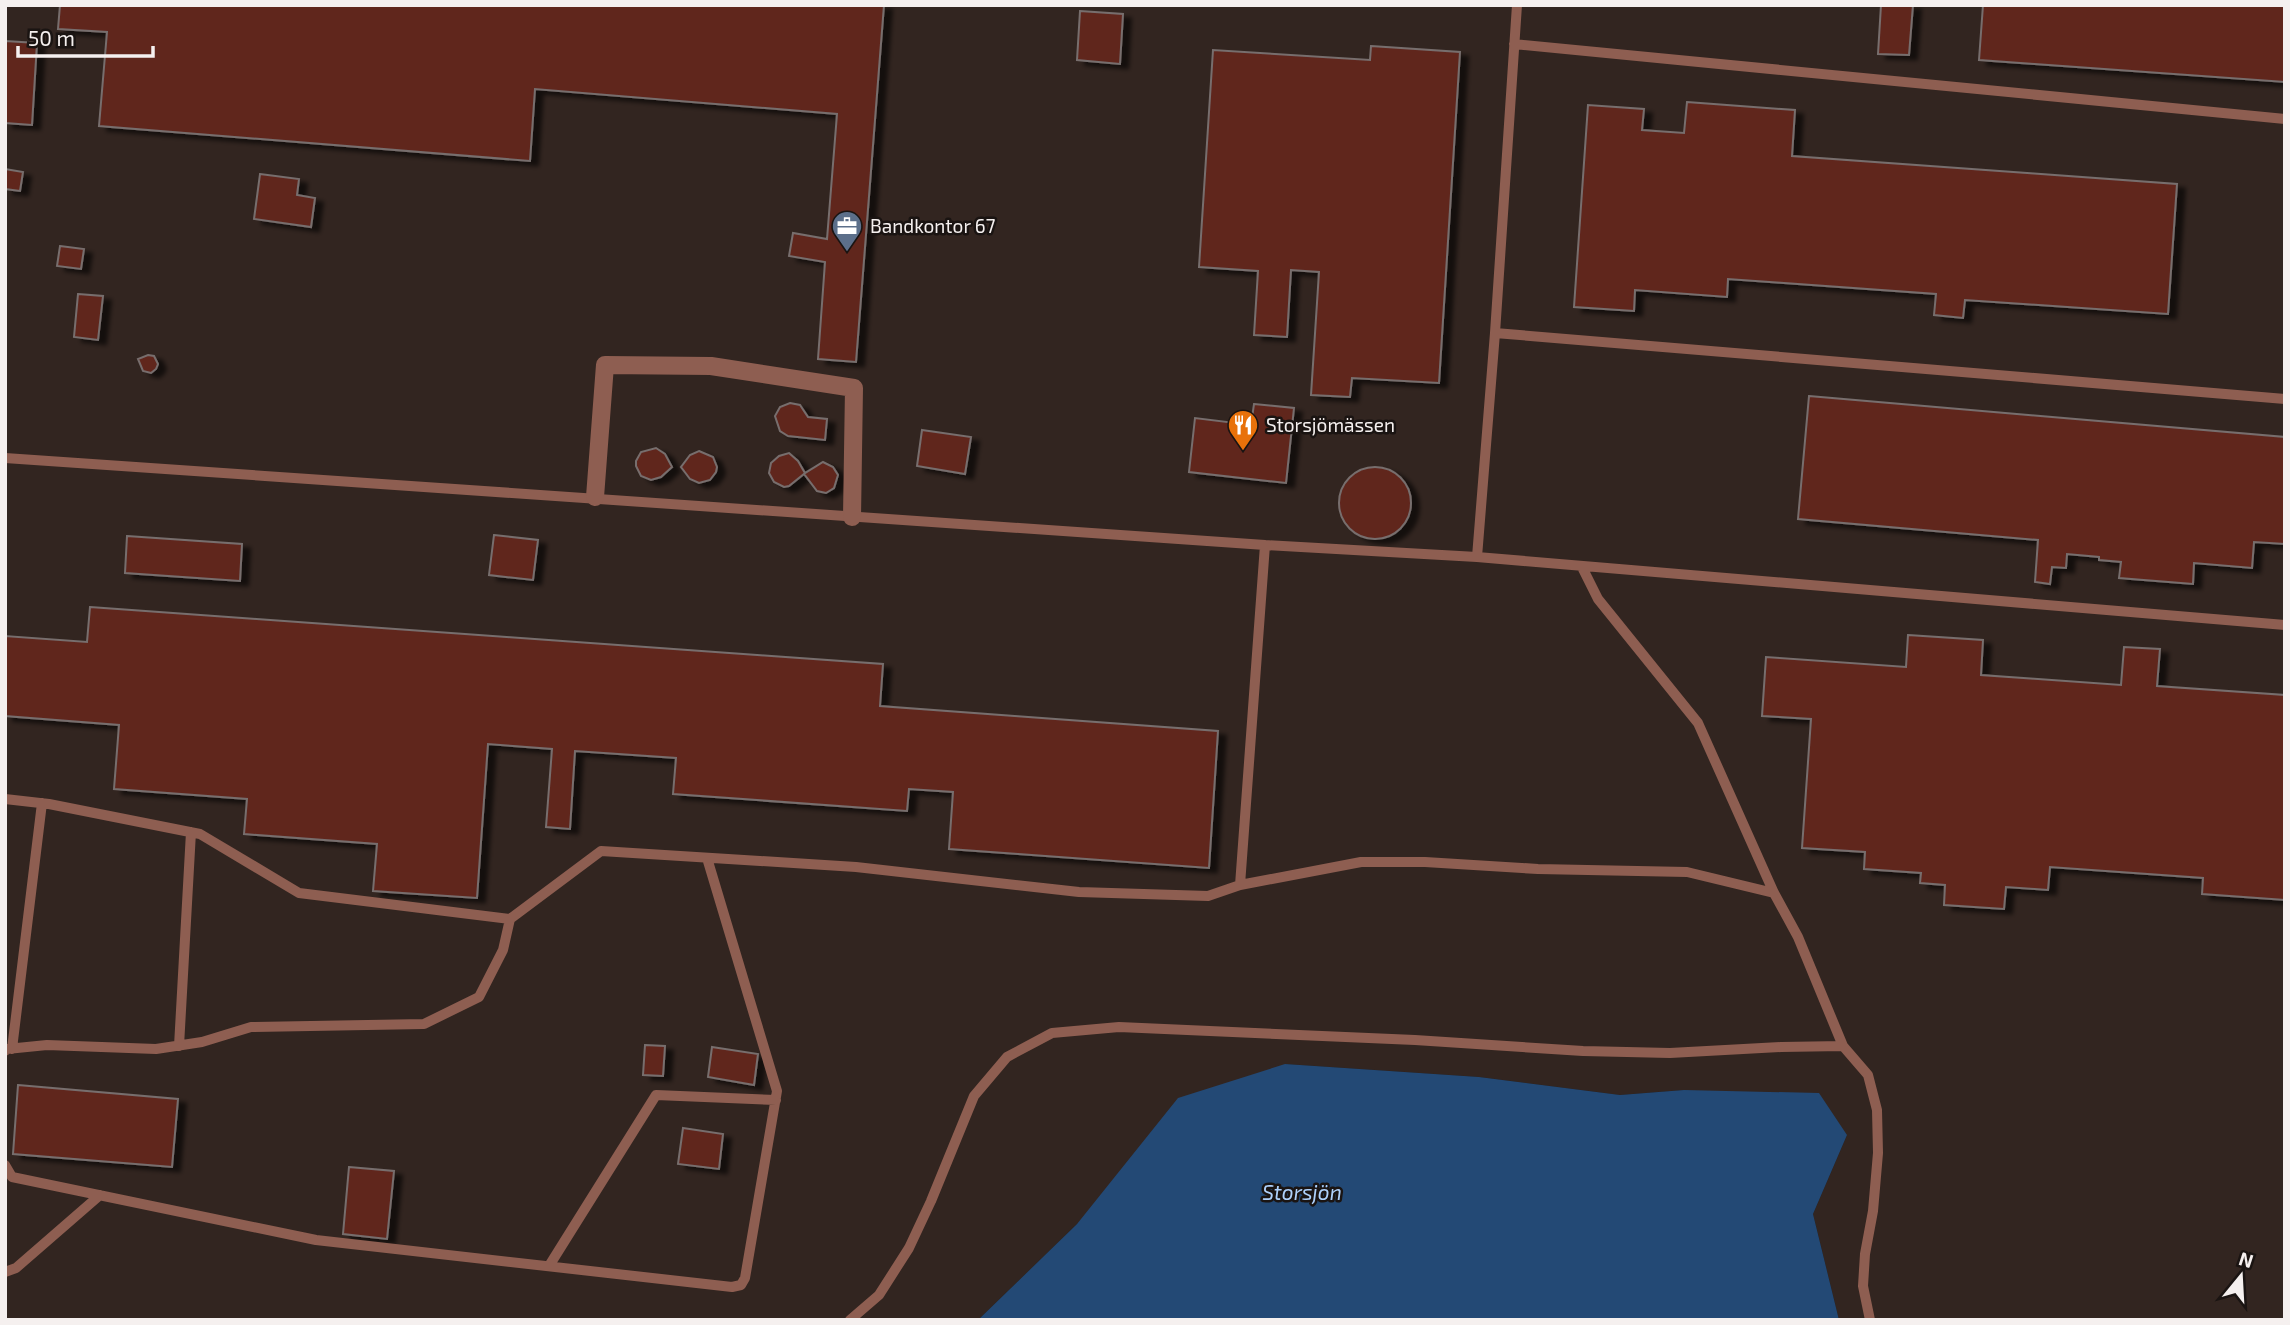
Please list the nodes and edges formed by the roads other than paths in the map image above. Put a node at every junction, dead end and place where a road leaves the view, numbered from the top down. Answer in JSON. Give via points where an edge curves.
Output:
{"nodes":[{"id":1,"x":1517,"y":5,"type":"edge"},
{"id":2,"x":1514,"y":44,"type":"junction"},
{"id":3,"x":2285,"y":119,"type":"edge"},
{"id":4,"x":1495,"y":333,"type":"junction"},
{"id":5,"x":2285,"y":399,"type":"edge"},
{"id":6,"x":5,"y":458,"type":"edge"},
{"id":7,"x":595,"y":497,"type":"junction"},
{"id":8,"x":852,"y":517,"type":"junction"},
{"id":9,"x":1265,"y":545,"type":"junction"},
{"id":10,"x":1477,"y":557,"type":"junction"},
{"id":11,"x":1582,"y":567,"type":"junction"},
{"id":12,"x":2285,"y":625,"type":"edge"},
{"id":13,"x":5,"y":799,"type":"edge"},
{"id":14,"x":42,"y":803,"type":"junction"},
{"id":15,"x":191,"y":832,"type":"junction"},
{"id":16,"x":707,"y":858,"type":"junction"},
{"id":17,"x":1240,"y":885,"type":"junction"},
{"id":18,"x":1774,"y":893,"type":"junction"},
{"id":19,"x":510,"y":919,"type":"junction"},
{"id":20,"x":178,"y":1046,"type":"junction"},
{"id":21,"x":1843,"y":1046,"type":"junction"},
{"id":22,"x":9,"y":1050,"type":"edge"},
{"id":23,"x":776,"y":1100,"type":"junction"},
{"id":24,"x":5,"y":1166,"type":"edge"},
{"id":25,"x":100,"y":1195,"type":"junction"},
{"id":26,"x":549,"y":1266,"type":"junction"},
{"id":27,"x":5,"y":1272,"type":"edge"},
{"id":28,"x":850,"y":1320,"type":"edge"},
{"id":29,"x":1870,"y":1320,"type":"edge"}],
"edges":[{"from":1,"to":2,"type":"lane"},
{"from":2,"to":3,"type":"lane"},
{"from":2,"to":4,"type":"lane"},
{"from":4,"to":5,"type":"lane"},
{"from":4,"to":10,"type":"lane"},
{"from":6,"to":7,"type":"lane"},
{"from":7,"to":8,"type":"lane"},
{"from":7,"to":8,"type":"street","via":[[605,365],[711,366],[854,388]]},
{"from":8,"to":9,"type":"lane"},
{"from":9,"to":10,"type":"lane"},
{"from":9,"to":17,"type":"lane"},
{"from":10,"to":11,"type":"lane"},
{"from":11,"to":12,"type":"lane"},
{"from":11,"to":18,"type":"lane","via":[[1598,599],[1698,723]]},
{"from":13,"to":14,"type":"lane"},
{"from":14,"to":15,"type":"lane"},
{"from":14,"to":22,"type":"lane"},
{"from":15,"to":19,"type":"lane","via":[[299,893]]},
{"from":15,"to":20,"type":"lane"},
{"from":16,"to":17,"type":"lane","via":[[856,867],[1079,892],[1208,896]]},
{"from":16,"to":19,"type":"lane","via":[[601,851]]},
{"from":16,"to":23,"type":"lane"},
{"from":17,"to":18,"type":"lane","via":[[1361,862],[1425,862],[1687,872]]},
{"from":18,"to":21,"type":"lane","via":[[1798,937]]},
{"from":19,"to":20,"type":"lane","via":[[503,950],[479,997],[424,1024],[251,1027]]},
{"from":20,"to":22,"type":"lane","via":[[47,1045]]},
{"from":21,"to":28,"type":"lane","via":[[1645,1052],[1119,1027],[1052,1033],[1007,1057],[974,1096],[909,1248],[879,1295]]},
{"from":21,"to":29,"type":"lane","via":[[1868,1075],[1877,1110],[1874,1199],[1864,1254],[1863,1286]]},
{"from":23,"to":26,"type":"lane","via":[[656,1095]]},
{"from":23,"to":26,"type":"lane","via":[[741,1285]]},
{"from":24,"to":25,"type":"lane","via":[[12,1177]]},
{"from":25,"to":26,"type":"lane","via":[[316,1240]]},
{"from":25,"to":27,"type":"lane","via":[[16,1268]]}]}
